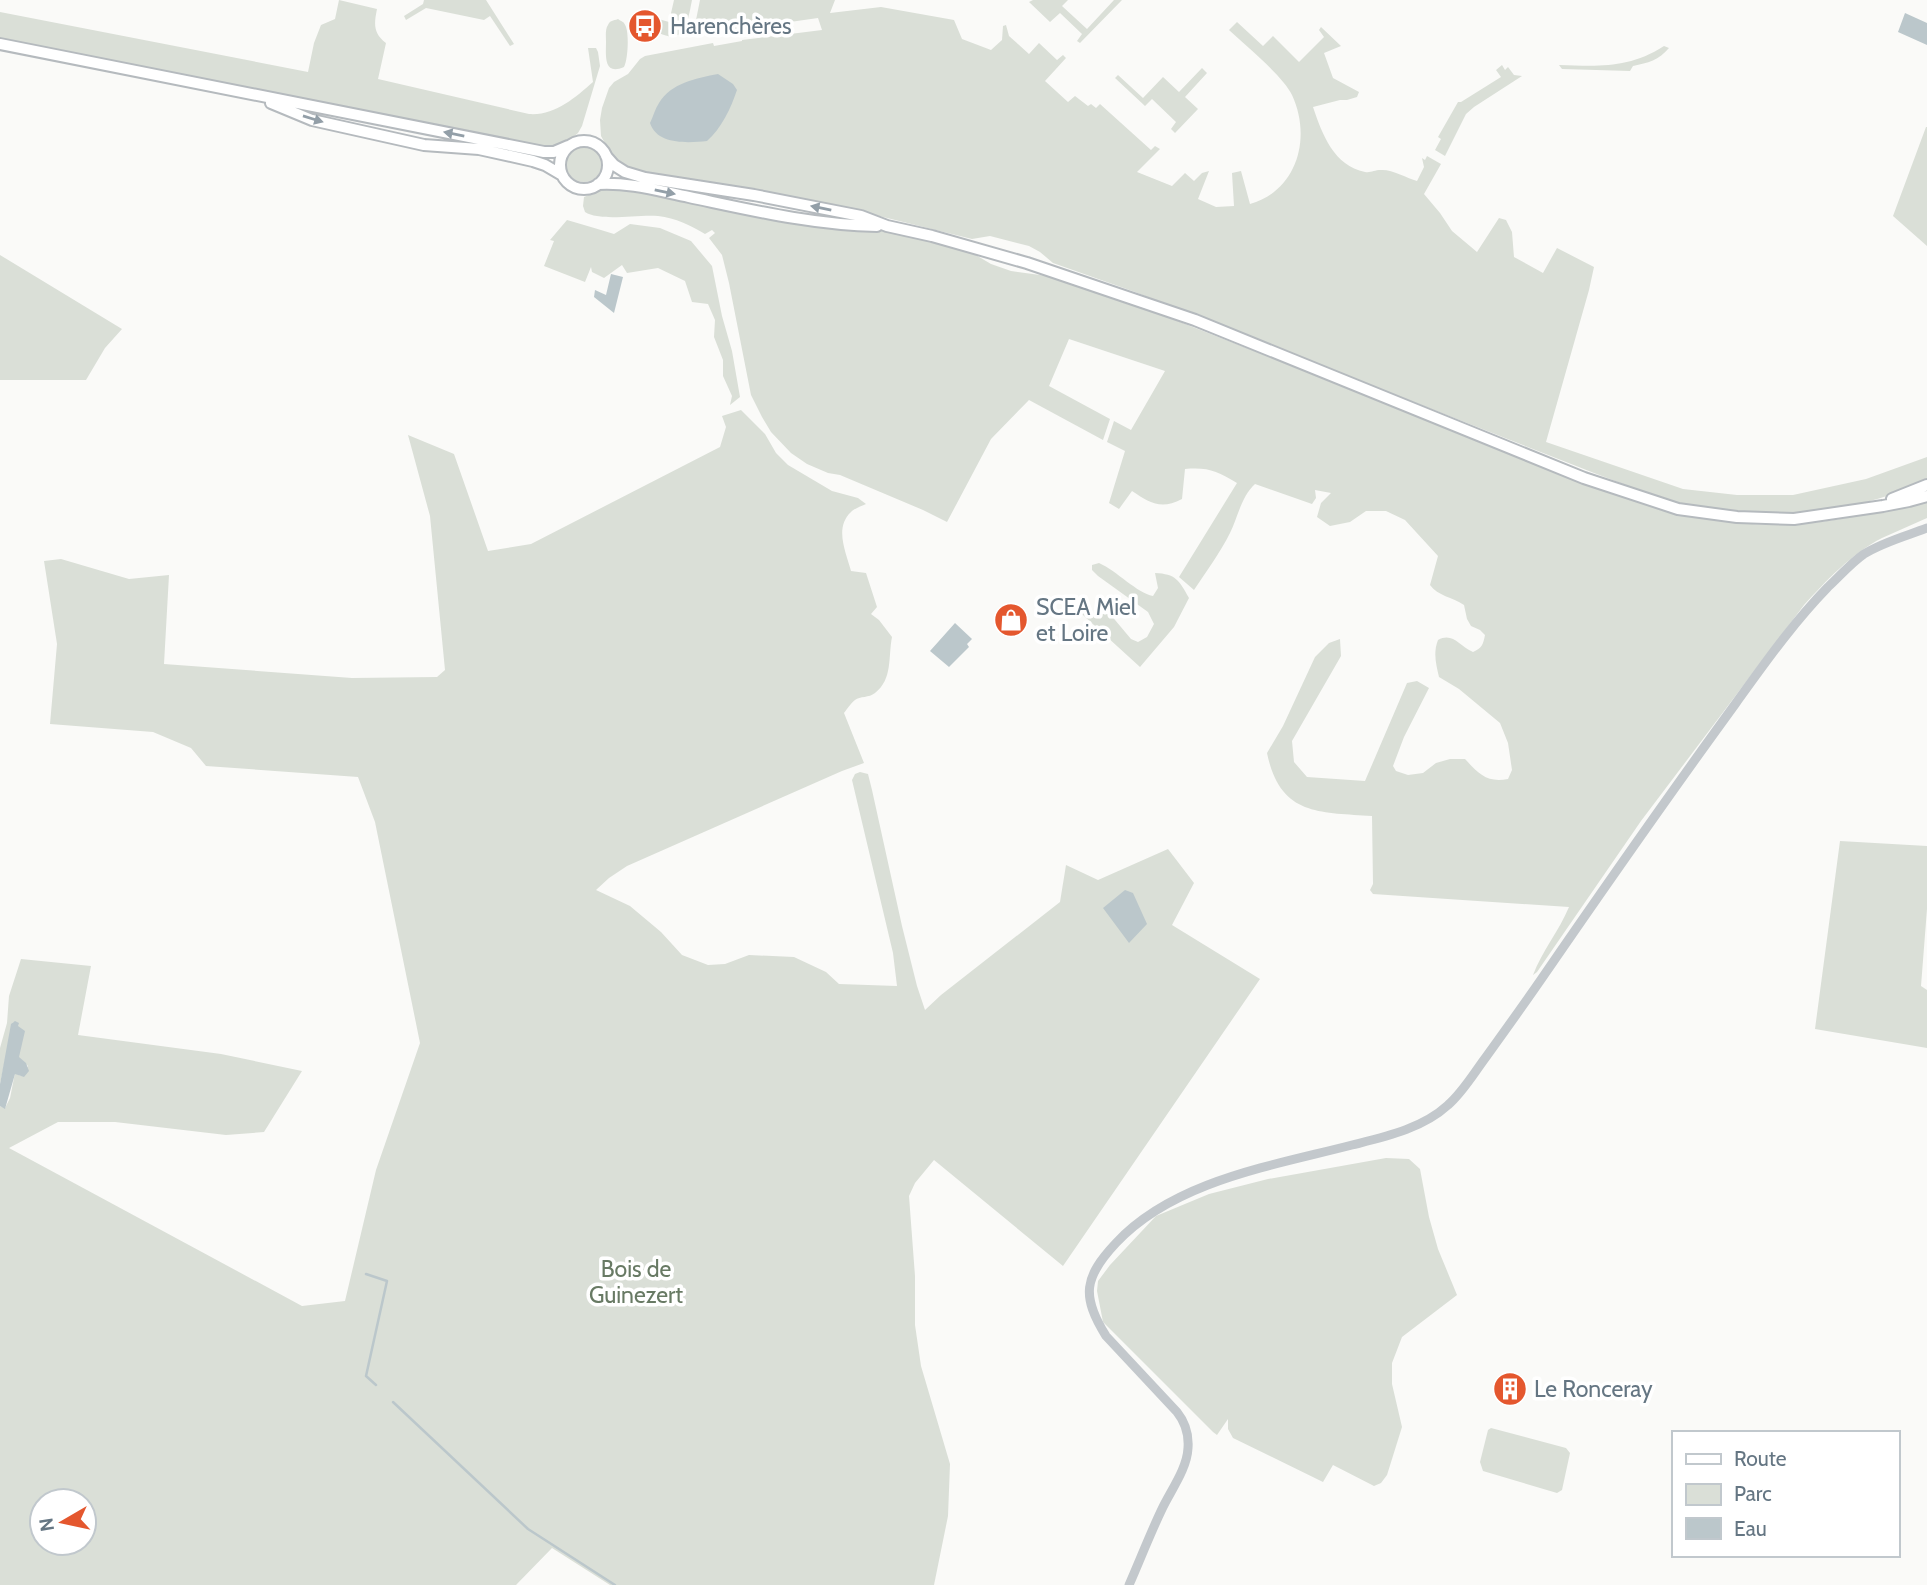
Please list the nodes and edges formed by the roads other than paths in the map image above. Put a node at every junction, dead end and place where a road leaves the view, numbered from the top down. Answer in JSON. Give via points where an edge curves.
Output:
{"nodes":[{"id":1,"x":0,"y":44,"type":"edge"},
{"id":2,"x":249,"y":94,"type":"junction"},
{"id":3,"x":568,"y":146,"type":"junction"},
{"id":4,"x":607,"y":156,"type":"junction"},
{"id":5,"x":562,"y":175,"type":"junction"},
{"id":6,"x":598,"y":184,"type":"junction"},
{"id":7,"x":887,"y":226,"type":"junction"},
{"id":8,"x":1927,"y":485,"type":"edge"},
{"id":9,"x":1927,"y":496,"type":"edge"},
{"id":10,"x":1856,"y":509,"type":"junction"},
{"id":11,"x":1927,"y":527,"type":"edge"},
{"id":12,"x":1129,"y":1585,"type":"edge"}],
"edges":[{"from":1,"to":2,"type":"main road"},
{"from":3,"to":2,"type":"main road","one_way":true,"via":[[544,152]]},
{"from":2,"to":5,"type":"main road","one_way":true,"via":[[312,120],[424,145],[479,149],[533,161]]},
{"from":3,"to":4,"type":"main road","via":[[587,141],[599,145]]},
{"from":3,"to":5,"type":"main road","via":[[560,160]]},
{"from":4,"to":6,"type":"main road","via":[[607,172]]},
{"from":7,"to":4,"type":"main road","one_way":true,"via":[[861,216],[645,178],[625,172]]},
{"from":5,"to":6,"type":"main road","via":[[577,188]]},
{"from":6,"to":7,"type":"main road","one_way":true,"via":[[645,188],[813,222]]},
{"from":7,"to":10,"type":"main road","via":[[1027,263],[1195,320],[1584,478],[1678,509],[1794,519]]},
{"from":8,"to":10,"type":"main road"},
{"from":9,"to":10,"type":"main road"},
{"from":11,"to":12,"type":"street","via":[[1865,554],[1791,628],[1448,1106],[1396,1133],[1214,1182],[1180,1196],[1148,1214],[1100,1260],[1088,1294],[1098,1323],[1177,1412],[1188,1439],[1184,1464]]}]}
